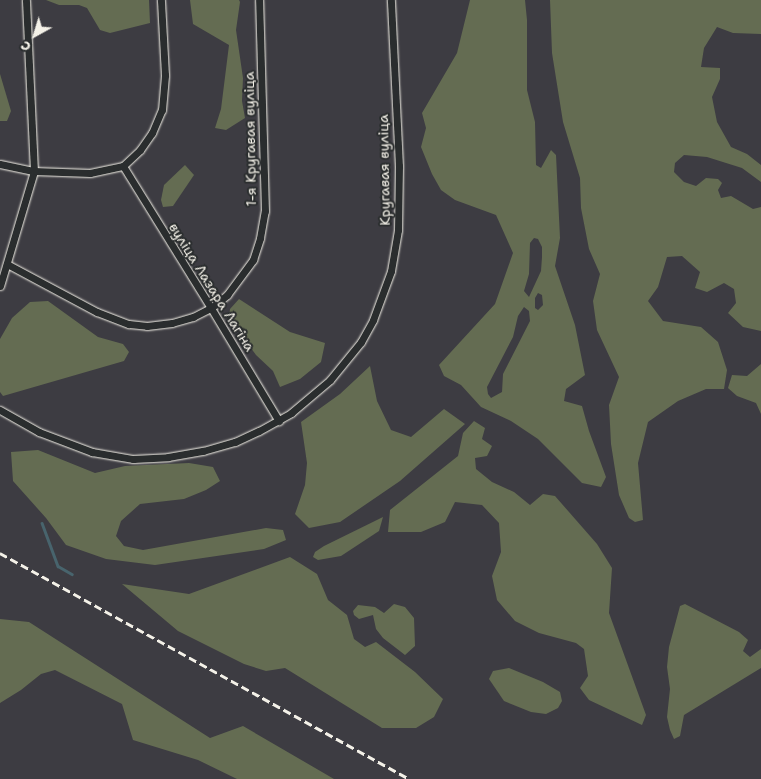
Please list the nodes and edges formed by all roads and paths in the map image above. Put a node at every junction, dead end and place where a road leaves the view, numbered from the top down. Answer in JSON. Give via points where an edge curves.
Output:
{"nodes":[{"id":1,"x":26,"y":0,"type":"edge"},
{"id":2,"x":161,"y":0,"type":"edge"},
{"id":3,"x":259,"y":0,"type":"edge"},
{"id":4,"x":390,"y":0,"type":"edge"},
{"id":5,"x":0,"y":164,"type":"edge"},
{"id":6,"x":123,"y":166,"type":"junction"},
{"id":7,"x":34,"y":171,"type":"junction"},
{"id":8,"x":7,"y":264,"type":"junction"},
{"id":9,"x":0,"y":286,"type":"edge"},
{"id":10,"x":211,"y":308,"type":"junction"},
{"id":11,"x":0,"y":410,"type":"edge"},
{"id":12,"x":279,"y":421,"type":"junction"}],
"edges":[{"from":1,"to":7,"type":"street"},
{"from":2,"to":6,"type":"street","via":[[165,75],[162,110],[152,133]]},
{"from":3,"to":10,"type":"street","name":"1-я Кругавая вуліца","via":[[265,211],[253,260],[238,282]]},
{"from":4,"to":12,"type":"street","name":"Кругавая вуліца","via":[[399,166],[398,230],[391,270],[373,320],[356,348],[330,380]]},
{"from":5,"to":7,"type":"street"},
{"from":6,"to":7,"type":"street","via":[[90,173]]},
{"from":6,"to":10,"type":"street","name":"вуліца Лазара Лагіна"},
{"from":7,"to":8,"type":"street"},
{"from":8,"to":9,"type":"street"},
{"from":8,"to":10,"type":"street","name":"1-я Кругавая вуліца","via":[[97,312],[129,324],[172,323]]},
{"from":10,"to":12,"type":"street","name":"вуліца Лазара Лагіна"},
{"from":11,"to":12,"type":"street","name":"Кругавая вуліца","via":[[60,442],[133,459],[203,451],[235,442]]}]}
